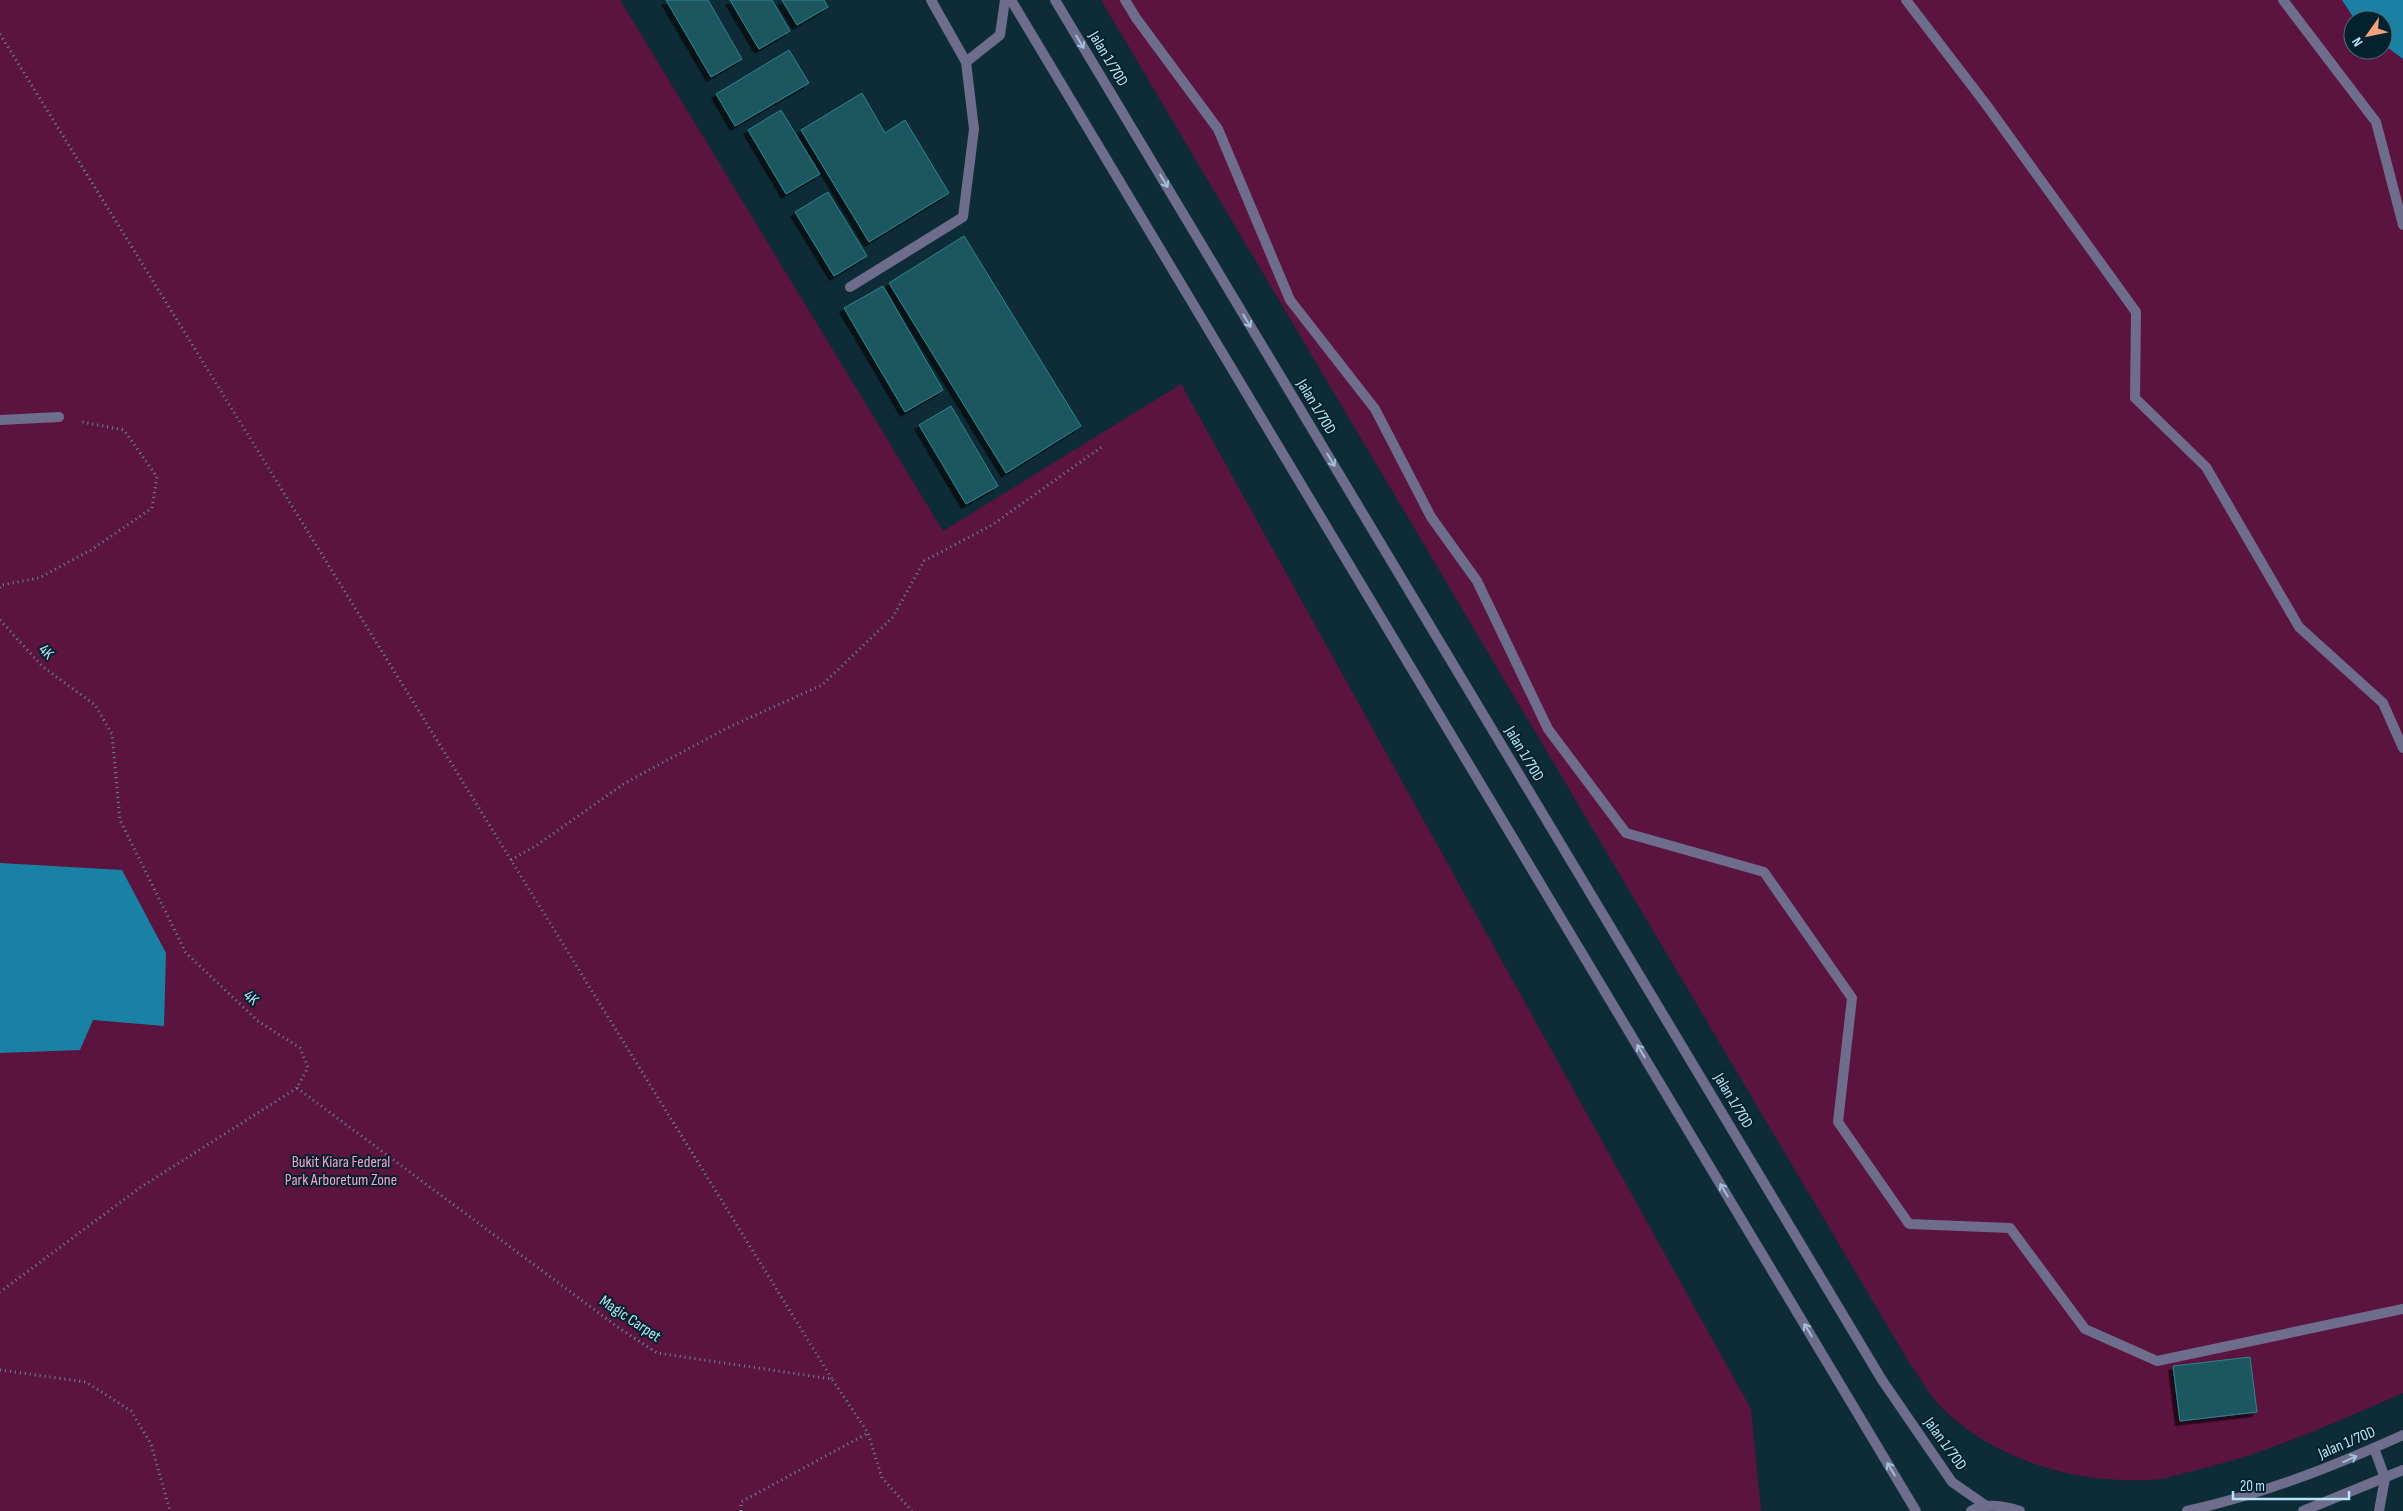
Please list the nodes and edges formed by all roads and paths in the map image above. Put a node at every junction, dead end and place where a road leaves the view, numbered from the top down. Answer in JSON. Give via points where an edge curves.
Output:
{"nodes":[{"id":1,"x":931,"y":0,"type":"edge"},
{"id":2,"x":1005,"y":0,"type":"edge"},
{"id":3,"x":1011,"y":0,"type":"edge"},
{"id":4,"x":1055,"y":0,"type":"edge"},
{"id":5,"x":1125,"y":0,"type":"edge"},
{"id":6,"x":1906,"y":0,"type":"edge"},
{"id":7,"x":2283,"y":0,"type":"edge"},
{"id":8,"x":0,"y":34,"type":"edge"},
{"id":9,"x":966,"y":62,"type":"junction"},
{"id":10,"x":2403,"y":225,"type":"edge"},
{"id":11,"x":850,"y":287,"type":"dead end"},
{"id":12,"x":59,"y":417,"type":"joint"},
{"id":13,"x":0,"y":420,"type":"edge"},
{"id":14,"x":1103,"y":446,"type":"dead end"},
{"id":15,"x":0,"y":586,"type":"edge"},
{"id":16,"x":0,"y":620,"type":"edge"},
{"id":17,"x":2403,"y":748,"type":"edge"},
{"id":18,"x":512,"y":860,"type":"junction"},
{"id":19,"x":297,"y":1088,"type":"junction"},
{"id":20,"x":0,"y":1292,"type":"edge"},
{"id":21,"x":2403,"y":1308,"type":"edge"},
{"id":22,"x":0,"y":1370,"type":"edge"},
{"id":23,"x":832,"y":1379,"type":"junction"},
{"id":24,"x":868,"y":1433,"type":"junction"},
{"id":25,"x":2403,"y":1435,"type":"edge"},
{"id":26,"x":2374,"y":1448,"type":"junction"},
{"id":27,"x":2403,"y":1470,"type":"edge"},
{"id":28,"x":2385,"y":1478,"type":"junction"},
{"id":29,"x":1988,"y":1506,"type":"junction"},
{"id":30,"x":170,"y":1511,"type":"edge"},
{"id":31,"x":741,"y":1511,"type":"edge"},
{"id":32,"x":912,"y":1511,"type":"edge"},
{"id":33,"x":1916,"y":1511,"type":"edge"},
{"id":34,"x":1971,"y":1511,"type":"edge"},
{"id":35,"x":2020,"y":1511,"type":"edge"},
{"id":36,"x":2187,"y":1511,"type":"edge"},
{"id":37,"x":2303,"y":1511,"type":"edge"},
{"id":38,"x":2379,"y":1511,"type":"edge"}],
"edges":[{"from":1,"to":9,"type":"street"},
{"from":2,"to":9,"type":"street","via":[[1000,35]]},
{"from":33,"to":3,"type":"street","one_way":true},
{"from":4,"to":29,"type":"street","name":"Jalan 1/70D","one_way":true,"via":[[1882,1380],[1952,1482]]},
{"from":5,"to":21,"type":"street","via":[[1218,129],[1290,300],[1375,409],[1431,517],[1477,581],[1548,729],[1626,833],[1764,872],[1852,998],[1838,1122],[1909,1224],[2010,1228],[2085,1329],[2157,1361]]},
{"from":6,"to":17,"type":"street","via":[[2136,312],[2135,398],[2206,467],[2299,627],[2383,703]]},
{"from":7,"to":10,"type":"street","via":[[2376,122]]},
{"from":8,"to":18,"type":"path"},
{"from":9,"to":11,"type":"street","via":[[974,129],[963,216]]},
{"from":12,"to":13,"type":"street"},
{"from":12,"to":15,"type":"path","via":[[124,430],[157,477],[152,508],[91,550],[39,578]]},
{"from":14,"to":18,"type":"path","via":[[992,525],[924,561],[893,617],[822,685],[727,728],[624,783]]},
{"from":16,"to":19,"type":"path","name":"4K","via":[[43,667],[95,705],[112,734],[120,820],[186,953],[258,1021],[300,1048],[308,1067]]},
{"from":18,"to":23,"type":"path"},
{"from":19,"to":20,"type":"path","via":[[141,1186]]},
{"from":19,"to":23,"type":"path","name":"Magic Carpet","via":[[657,1353]]},
{"from":22,"to":30,"type":"path","via":[[86,1382],[131,1411],[151,1444]]},
{"from":23,"to":24,"type":"path"},
{"from":24,"to":31,"type":"path","via":[[741,1502]]},
{"from":24,"to":32,"type":"path","via":[[882,1478]]},
{"from":25,"to":26,"type":"street","name":"Jalan 1/70D"},
{"from":26,"to":28,"type":"street"},
{"from":36,"to":26,"type":"street","name":"Jalan 1/70D","one_way":true,"via":[[2326,1470]]},
{"from":27,"to":28,"type":"street"},
{"from":28,"to":37,"type":"street"},
{"from":28,"to":38,"type":"street"},
{"from":29,"to":34,"type":"street"},
{"from":29,"to":35,"type":"street","via":[[2000,1505]]}]}
